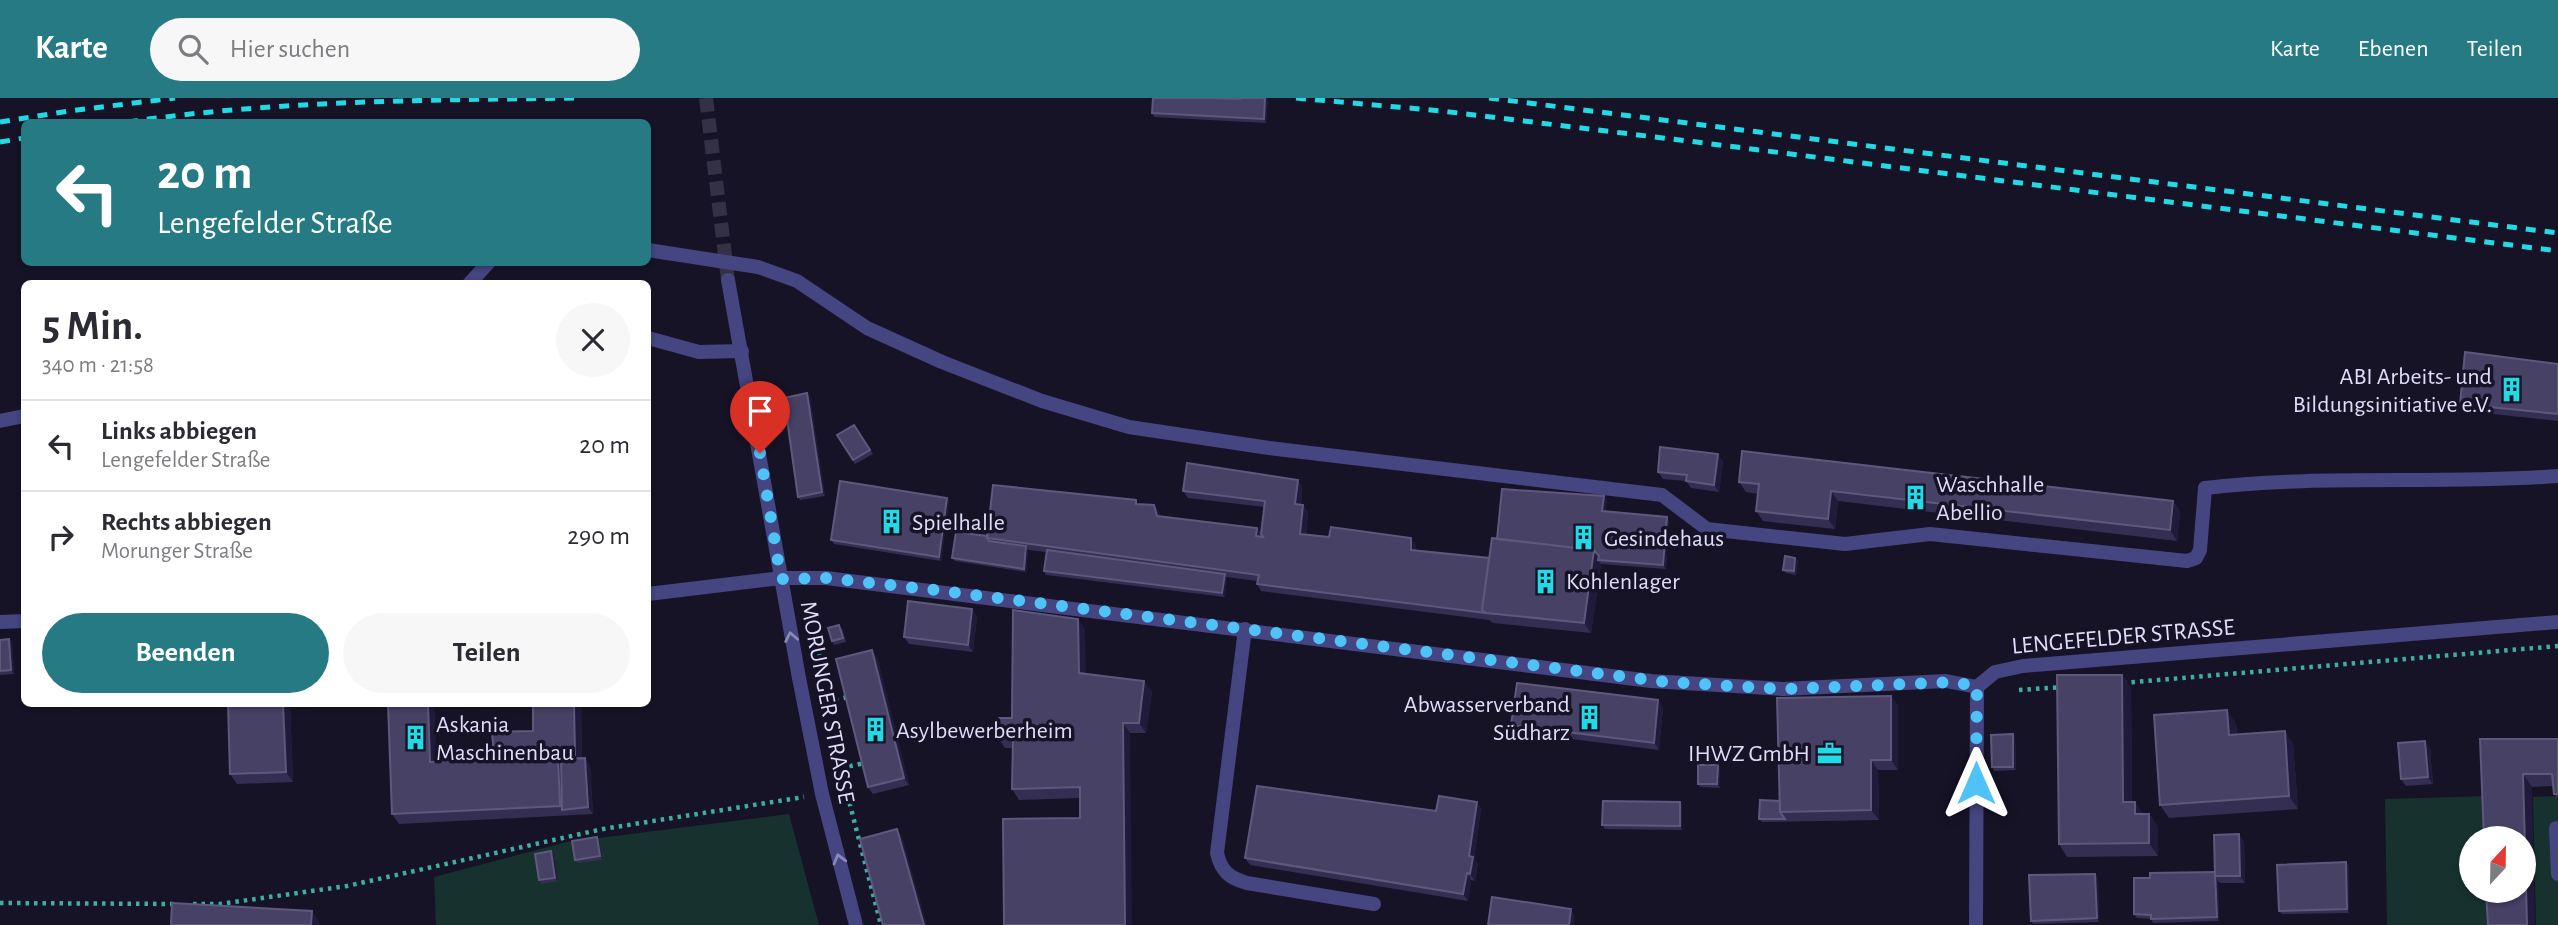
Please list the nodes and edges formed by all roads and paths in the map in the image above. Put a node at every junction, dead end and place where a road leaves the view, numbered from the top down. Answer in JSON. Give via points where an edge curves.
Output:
{"nodes":[{"id":1,"x":651,"y":250,"type":"edge"},
{"id":2,"x":485,"y":266,"type":"edge"},
{"id":3,"x":473,"y":280,"type":"edge"},
{"id":4,"x":728,"y":280,"type":"tunnel mouth"},
{"id":5,"x":651,"y":339,"type":"edge"},
{"id":6,"x":742,"y":351,"type":"junction"},
{"id":7,"x":21,"y":417,"type":"edge"},
{"id":8,"x":0,"y":421,"type":"edge"},
{"id":9,"x":2558,"y":476,"type":"edge"},
{"id":10,"x":781,"y":579,"type":"junction"},
{"id":11,"x":651,"y":594,"type":"edge"},
{"id":12,"x":813,"y":612,"type":"dead end"},
{"id":13,"x":21,"y":621,"type":"edge"},
{"id":14,"x":0,"y":622,"type":"edge"},
{"id":15,"x":2558,"y":622,"type":"edge"},
{"id":16,"x":1245,"y":629,"type":"junction"},
{"id":17,"x":2558,"y":646,"type":"edge"},
{"id":18,"x":2122,"y":683,"type":"edge"},
{"id":19,"x":1977,"y":687,"type":"junction"},
{"id":20,"x":2070,"y":687,"type":"edge"},
{"id":21,"x":2011,"y":691,"type":"dead end"},
{"id":22,"x":848,"y":697,"type":"edge"},
{"id":23,"x":838,"y":756,"type":"dead end"},
{"id":24,"x":865,"y":763,"type":"edge"},
{"id":25,"x":841,"y":768,"type":"junction"},
{"id":26,"x":822,"y":794,"type":"junction"},
{"id":27,"x":2556,"y":828,"type":"dead end"},
{"id":28,"x":2558,"y":874,"type":"edge"},
{"id":29,"x":0,"y":903,"type":"edge"},
{"id":30,"x":1374,"y":904,"type":"dead end"},
{"id":31,"x":856,"y":925,"type":"edge"},
{"id":32,"x":881,"y":925,"type":"edge"},
{"id":33,"x":1976,"y":925,"type":"edge"}],
"edges":[{"from":1,"to":9,"type":"street","via":[[758,267],[797,281],[867,328],[942,362],[1042,401],[1129,427],[1662,495],[1707,528],[1845,544],[1930,534],[2187,561],[2196,558],[2200,550],[2205,488]]},
{"from":2,"to":3,"type":"street"},
{"from":4,"to":6,"type":"street","name":"MORUNGER STRASSE"},
{"from":5,"to":6,"type":"street","via":[[699,352]]},
{"from":6,"to":10,"type":"street","name":"MORUNGER STRASSE"},
{"from":7,"to":8,"type":"street"},
{"from":10,"to":11,"type":"street"},
{"from":10,"to":16,"type":"street","via":[[875,583]]},
{"from":26,"to":10,"type":"street","name":"MORUNGER STRASSE","one_way":true},
{"from":12,"to":22,"type":"path","via":[[827,704]]},
{"from":13,"to":14,"type":"street"},
{"from":15,"to":19,"type":"street","name":"LENGEFELDER STRASSE","via":[[2023,666],[1994,672]]},
{"from":16,"to":19,"type":"street","via":[[1681,684],[1783,689],[1945,681]]},
{"from":16,"to":30,"type":"street","via":[[1217,853],[1220,863],[1235,880]]},
{"from":17,"to":18,"type":"path"},
{"from":19,"to":33,"type":"street"},
{"from":20,"to":21,"type":"path"},
{"from":23,"to":25,"type":"path"},
{"from":24,"to":25,"type":"path"},
{"from":25,"to":32,"type":"path"},
{"from":26,"to":29,"type":"path","via":[[603,829],[347,886],[220,905]]},
{"from":31,"to":26,"type":"street","name":"MORUNGER STRASSE","one_way":true},
{"from":27,"to":28,"type":"street"}]}
